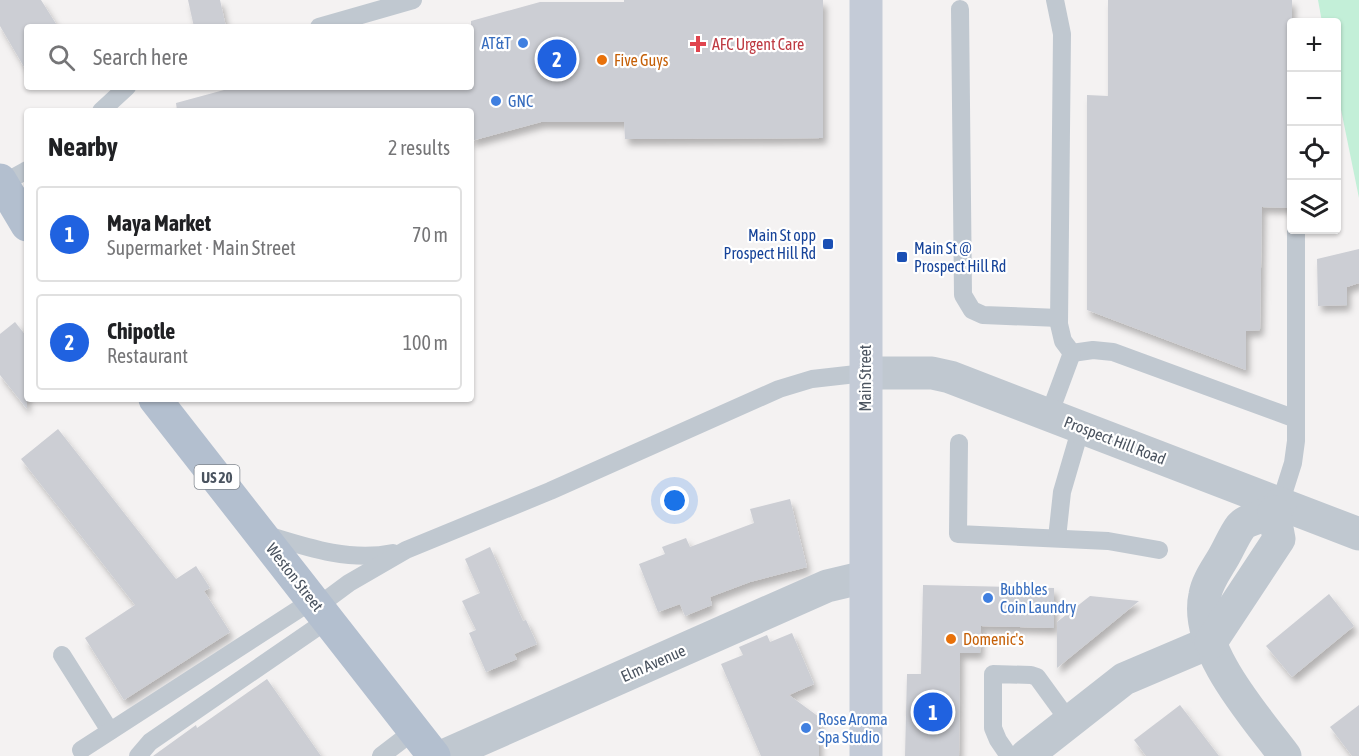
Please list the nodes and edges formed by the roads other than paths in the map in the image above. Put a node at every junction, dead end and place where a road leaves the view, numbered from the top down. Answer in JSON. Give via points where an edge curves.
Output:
{"nodes":[{"id":1,"x":413,"y":0,"type":"edge"},
{"id":2,"x":866,"y":0,"type":"edge"},
{"id":3,"x":1055,"y":0,"type":"edge"},
{"id":4,"x":960,"y":9,"type":"dead end"},
{"id":5,"x":329,"y":24,"type":"edge"},
{"id":6,"x":124,"y":90,"type":"edge"},
{"id":7,"x":104,"y":108,"type":"edge"},
{"id":8,"x":10,"y":178,"type":"edge"},
{"id":9,"x":24,"y":217,"type":"edge"},
{"id":10,"x":1296,"y":234,"type":"edge"},
{"id":11,"x":1059,"y":318,"type":"junction"},
{"id":12,"x":1072,"y":352,"type":"junction"},
{"id":13,"x":865,"y":373,"type":"junction"},
{"id":14,"x":157,"y":402,"type":"edge"},
{"id":15,"x":1049,"y":415,"type":"junction"},
{"id":16,"x":1296,"y":419,"type":"junction"},
{"id":17,"x":1081,"y":427,"type":"junction"},
{"id":18,"x":959,"y":443,"type":"dead end"},
{"id":19,"x":1277,"y":508,"type":"junction"},
{"id":20,"x":260,"y":533,"type":"junction"},
{"id":21,"x":1359,"y":534,"type":"edge"},
{"id":22,"x":1057,"y":538,"type":"junction"},
{"id":23,"x":406,"y":550,"type":"junction"},
{"id":24,"x":1160,"y":550,"type":"dead end"},
{"id":25,"x":866,"y":577,"type":"junction"},
{"id":26,"x":320,"y":608,"type":"junction"},
{"id":27,"x":1210,"y":642,"type":"junction"},
{"id":28,"x":62,"y":655,"type":"dead end"},
{"id":29,"x":1069,"y":722,"type":"junction"},
{"id":30,"x":415,"y":730,"type":"junction"},
{"id":31,"x":110,"y":731,"type":"junction"},
{"id":32,"x":81,"y":750,"type":"dead end"},
{"id":33,"x":138,"y":756,"type":"edge"},
{"id":34,"x":381,"y":756,"type":"edge"},
{"id":35,"x":434,"y":756,"type":"edge"},
{"id":36,"x":443,"y":756,"type":"edge"},
{"id":37,"x":866,"y":756,"type":"edge"},
{"id":38,"x":1010,"y":756,"type":"edge"},
{"id":39,"x":1026,"y":756,"type":"edge"},
{"id":40,"x":1285,"y":756,"type":"edge"}],
"edges":[{"from":1,"to":5,"type":"lane"},
{"from":2,"to":13,"type":"main road","name":"Main Street"},
{"from":3,"to":11,"type":"lane","via":[[1062,34]]},
{"from":4,"to":11,"type":"lane","via":[[963,295],[972,310],[983,315]]},
{"from":6,"to":7,"type":"lane"},
{"from":8,"to":9,"type":"main road"},
{"from":10,"to":16,"type":"lane"},
{"from":11,"to":12,"type":"lane","via":[[1063,341]]},
{"from":12,"to":15,"type":"lane"},
{"from":12,"to":16,"type":"lane","via":[[1113,352]]},
{"from":13,"to":15,"type":"street","name":"Prospect Hill Road","via":[[941,375]]},
{"from":13,"to":23,"type":"lane","via":[[829,376],[778,389],[550,492]]},
{"from":13,"to":25,"type":"main road","name":"Main Street"},
{"from":14,"to":20,"type":"main road","name":"Weston Street","number":"US 20"},
{"from":15,"to":17,"type":"street","name":"Prospect Hill Road"},
{"from":16,"to":19,"type":"lane","via":[[1293,463]]},
{"from":17,"to":19,"type":"street","name":"Prospect Hill Road"},
{"from":17,"to":22,"type":"lane","via":[[1062,492]]},
{"from":18,"to":22,"type":"lane","via":[[958,534]]},
{"from":19,"to":21,"type":"street","name":"Prospect Hill Road"},
{"from":19,"to":27,"type":"street","via":[[1242,524],[1209,583],[1204,612]]},
{"from":20,"to":23,"type":"lane","via":[[351,555]]},
{"from":20,"to":26,"type":"main road","name":"Weston Street","number":"US 20"},
{"from":22,"to":24,"type":"lane"},
{"from":23,"to":26,"type":"lane","via":[[348,583]]},
{"from":25,"to":36,"type":"street","name":"Elm Avenue","via":[[827,586]]},
{"from":25,"to":37,"type":"main road","name":"Main Street"},
{"from":26,"to":30,"type":"main road","name":"Weston Street","number":"US 20"},
{"from":26,"to":31,"type":"lane"},
{"from":26,"to":33,"type":"lane","via":[[150,742]]},
{"from":27,"to":29,"type":"street","via":[[1124,679]]},
{"from":27,"to":40,"type":"street","via":[[1226,677]]},
{"from":28,"to":31,"type":"lane"},
{"from":29,"to":38,"type":"lane","via":[[1036,677],[993,674],[993,728]]},
{"from":29,"to":39,"type":"street"},
{"from":30,"to":34,"type":"lane"},
{"from":30,"to":35,"type":"main road","name":"Weston Street","number":"US 20"},
{"from":31,"to":32,"type":"lane"}]}
